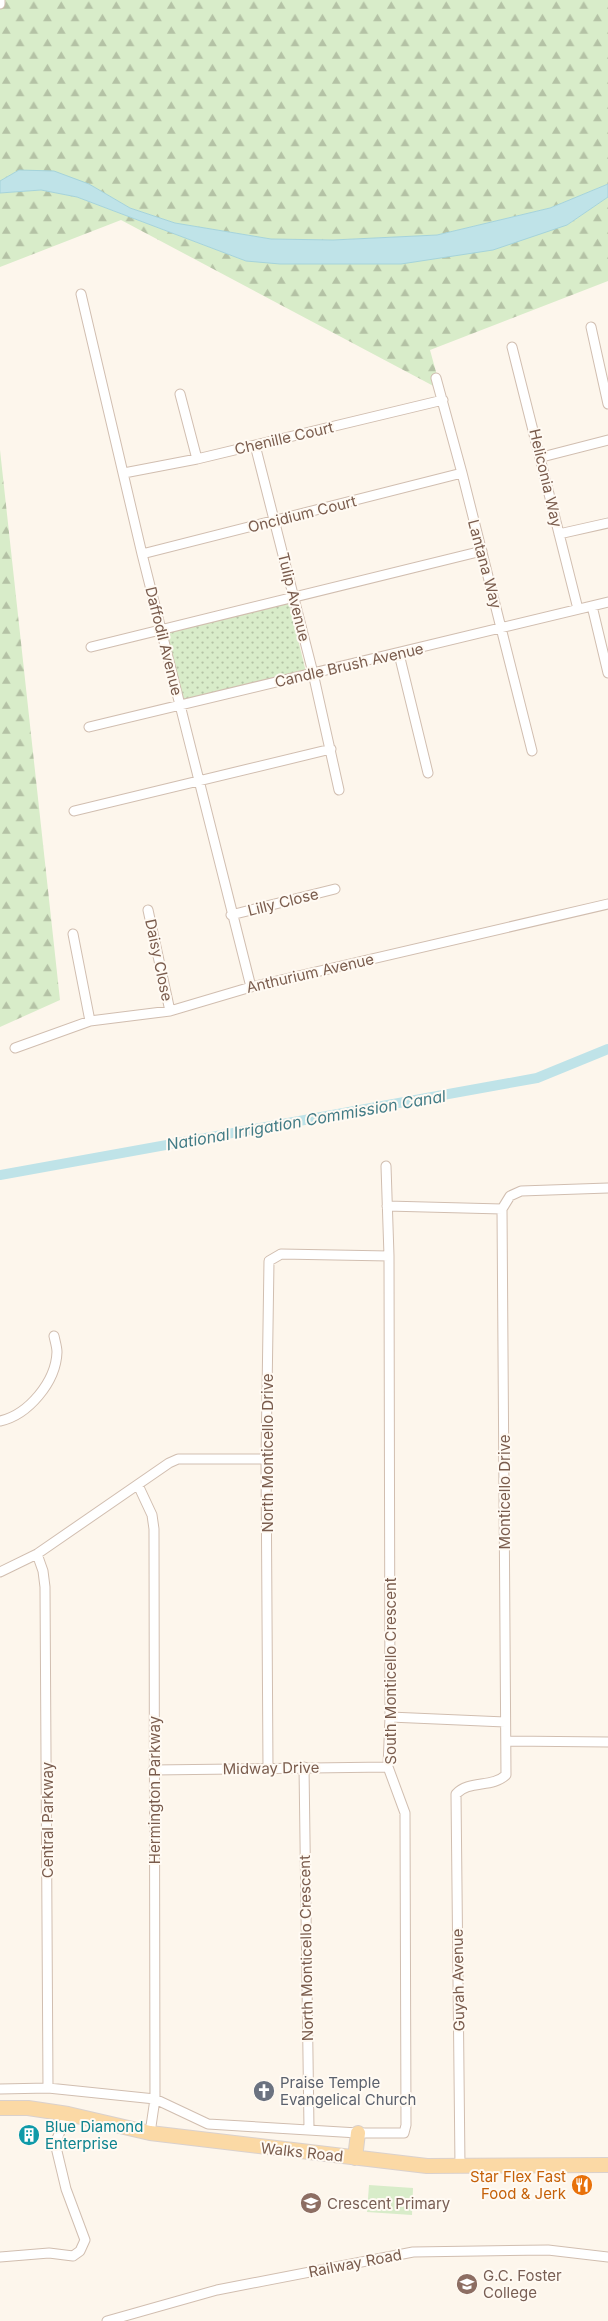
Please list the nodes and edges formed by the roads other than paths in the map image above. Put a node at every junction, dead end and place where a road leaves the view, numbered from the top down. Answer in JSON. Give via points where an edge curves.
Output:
{"nodes":[{"id":1,"x":0,"y":0,"type":"edge"},
{"id":2,"x":0,"y":4,"type":"edge"},
{"id":3,"x":81,"y":294,"type":"dead end"},
{"id":4,"x":591,"y":327,"type":"dead end"},
{"id":5,"x":512,"y":347,"type":"dead end"},
{"id":6,"x":436,"y":378,"type":"dead end"},
{"id":7,"x":180,"y":394,"type":"dead end"},
{"id":8,"x":443,"y":400,"type":"junction"},
{"id":9,"x":608,"y":404,"type":"edge"},
{"id":10,"x":608,"y":440,"type":"edge"},
{"id":11,"x":255,"y":445,"type":"junction"},
{"id":12,"x":542,"y":456,"type":"junction"},
{"id":13,"x":197,"y":459,"type":"junction"},
{"id":14,"x":124,"y":473,"type":"junction"},
{"id":15,"x":462,"y":473,"type":"junction"},
{"id":16,"x":276,"y":522,"type":"junction"},
{"id":17,"x":608,"y":522,"type":"edge"},
{"id":18,"x":559,"y":534,"type":"junction"},
{"id":19,"x":482,"y":551,"type":"junction"},
{"id":20,"x":142,"y":554,"type":"junction"},
{"id":21,"x":293,"y":596,"type":"junction"},
{"id":22,"x":608,"y":602,"type":"edge"},
{"id":23,"x":592,"y":606,"type":"junction"},
{"id":24,"x":578,"y":609,"type":"junction"},
{"id":25,"x":160,"y":628,"type":"junction"},
{"id":26,"x":502,"y":628,"type":"junction"},
{"id":27,"x":91,"y":646,"type":"dead end"},
{"id":28,"x":398,"y":654,"type":"junction"},
{"id":29,"x":313,"y":674,"type":"junction"},
{"id":30,"x":608,"y":674,"type":"edge"},
{"id":31,"x":180,"y":705,"type":"junction"},
{"id":32,"x":89,"y":727,"type":"dead end"},
{"id":33,"x":331,"y":749,"type":"junction"},
{"id":34,"x":532,"y":751,"type":"dead end"},
{"id":35,"x":428,"y":773,"type":"dead end"},
{"id":36,"x":198,"y":780,"type":"junction"},
{"id":37,"x":339,"y":790,"type":"dead end"},
{"id":38,"x":74,"y":811,"type":"dead end"},
{"id":39,"x":335,"y":889,"type":"dead end"},
{"id":40,"x":608,"y":904,"type":"edge"},
{"id":41,"x":148,"y":910,"type":"dead end"},
{"id":42,"x":231,"y":914,"type":"junction"},
{"id":43,"x":72,"y":934,"type":"dead end"},
{"id":44,"x":251,"y":987,"type":"junction"},
{"id":45,"x":170,"y":1011,"type":"junction"},
{"id":46,"x":90,"y":1021,"type":"junction"},
{"id":47,"x":15,"y":1048,"type":"dead end"},
{"id":48,"x":386,"y":1166,"type":"dead end"},
{"id":49,"x":608,"y":1188,"type":"edge"},
{"id":50,"x":387,"y":1206,"type":"junction"},
{"id":51,"x":502,"y":1209,"type":"junction"},
{"id":52,"x":389,"y":1256,"type":"junction"},
{"id":53,"x":54,"y":1336,"type":"dead end"},
{"id":54,"x":0,"y":1421,"type":"edge"},
{"id":55,"x":266,"y":1460,"type":"junction"},
{"id":56,"x":138,"y":1485,"type":"junction"},
{"id":57,"x":37,"y":1554,"type":"junction"},
{"id":58,"x":0,"y":1571,"type":"edge"},
{"id":59,"x":390,"y":1717,"type":"junction"},
{"id":60,"x":505,"y":1722,"type":"junction"},
{"id":61,"x":506,"y":1741,"type":"junction"},
{"id":62,"x":608,"y":1742,"type":"edge"},
{"id":63,"x":304,"y":1767,"type":"junction"},
{"id":64,"x":388,"y":1767,"type":"junction"},
{"id":65,"x":268,"y":1768,"type":"junction"},
{"id":66,"x":154,"y":1770,"type":"junction"},
{"id":67,"x":456,"y":1794,"type":"joint"},
{"id":68,"x":48,"y":2088,"type":"junction"},
{"id":69,"x":0,"y":2089,"type":"edge"},
{"id":70,"x":155,"y":2099,"type":"junction"},
{"id":71,"x":0,"y":2108,"type":"edge"},
{"id":72,"x":68,"y":2114,"type":"junction"},
{"id":73,"x":309,"y":2129,"type":"junction"},
{"id":74,"x":358,"y":2133,"type":"junction"},
{"id":75,"x":150,"y":2134,"type":"junction"},
{"id":76,"x":355,"y":2158,"type":"junction"},
{"id":77,"x":460,"y":2166,"type":"junction"},
{"id":78,"x":608,"y":2166,"type":"edge"},
{"id":79,"x":0,"y":2257,"type":"edge"},
{"id":80,"x":608,"y":2257,"type":"edge"},
{"id":81,"x":107,"y":2321,"type":"edge"}],
"edges":[{"from":1,"to":2,"type":"street"},
{"from":3,"to":14,"type":"street","name":"Daffodil Avenue"},
{"from":4,"to":9,"type":"street"},
{"from":5,"to":12,"type":"street","name":"Heliconia Way"},
{"from":6,"to":8,"type":"street","name":"Lantana Way"},
{"from":7,"to":13,"type":"street"},
{"from":8,"to":11,"type":"street","name":"Chenille Court"},
{"from":8,"to":15,"type":"street","name":"Lantana Way"},
{"from":10,"to":12,"type":"street"},
{"from":11,"to":13,"type":"street","name":"Chenille Court"},
{"from":11,"to":16,"type":"street","name":"Tulip Avenue"},
{"from":12,"to":18,"type":"street","name":"Heliconia Way"},
{"from":13,"to":14,"type":"street","name":"Chenille Court"},
{"from":14,"to":20,"type":"street","name":"Daffodil Avenue"},
{"from":15,"to":16,"type":"street","name":"Oncidium Court"},
{"from":15,"to":19,"type":"street","name":"Lantana Way"},
{"from":16,"to":20,"type":"street","name":"Oncidium Court"},
{"from":16,"to":21,"type":"street","name":"Tulip Avenue"},
{"from":17,"to":18,"type":"street"},
{"from":18,"to":24,"type":"street","name":"Heliconia Way"},
{"from":19,"to":21,"type":"street"},
{"from":19,"to":26,"type":"street","name":"Lantana Way"},
{"from":20,"to":25,"type":"street","name":"Daffodil Avenue"},
{"from":21,"to":25,"type":"street"},
{"from":21,"to":29,"type":"street","name":"Tulip Avenue"},
{"from":22,"to":23,"type":"street","name":"Candle Brush Avenue"},
{"from":23,"to":24,"type":"street","name":"Candle Brush Avenue"},
{"from":23,"to":30,"type":"street"},
{"from":24,"to":26,"type":"street","name":"Candle Brush Avenue"},
{"from":25,"to":27,"type":"street"},
{"from":25,"to":31,"type":"street","name":"Daffodil Avenue"},
{"from":26,"to":28,"type":"street","name":"Candle Brush Avenue"},
{"from":26,"to":34,"type":"street","name":"Lantana Way"},
{"from":28,"to":29,"type":"street","name":"Candle Brush Avenue"},
{"from":28,"to":35,"type":"street"},
{"from":29,"to":31,"type":"street","name":"Candle Brush Avenue"},
{"from":29,"to":33,"type":"street","name":"Tulip Avenue"},
{"from":31,"to":32,"type":"street","name":"Candle Brush Avenue"},
{"from":31,"to":36,"type":"street","name":"Daffodil Avenue"},
{"from":33,"to":36,"type":"street"},
{"from":33,"to":37,"type":"street","name":"Tulip Avenue"},
{"from":36,"to":38,"type":"street"},
{"from":36,"to":42,"type":"street","name":"Daffodil Avenue"},
{"from":39,"to":42,"type":"street","name":"Lilly Close"},
{"from":40,"to":44,"type":"street","name":"Anthurium Avenue"},
{"from":41,"to":45,"type":"street","name":"Daisy Close"},
{"from":42,"to":44,"type":"street","name":"Daffodil Avenue"},
{"from":43,"to":46,"type":"street"},
{"from":44,"to":45,"type":"street","name":"Anthurium Avenue"},
{"from":45,"to":46,"type":"street","name":"Anthurium Avenue"},
{"from":46,"to":47,"type":"street","name":"Anthurium Avenue"},
{"from":48,"to":50,"type":"street","name":"South Monticello Crescent"},
{"from":49,"to":51,"type":"street","via":[[522,1191],[510,1196]]},
{"from":50,"to":51,"type":"street"},
{"from":50,"to":52,"type":"street","name":"South Monticello Crescent"},
{"from":51,"to":60,"type":"street","name":"Monticello Drive"},
{"from":52,"to":55,"type":"street","name":"North Monticello Drive","via":[[281,1254],[269,1261]]},
{"from":52,"to":59,"type":"street","name":"South Monticello Crescent"},
{"from":53,"to":54,"type":"street","via":[[57,1352],[53,1371],[42,1392],[8,1420]]},
{"from":55,"to":56,"type":"street","via":[[178,1459]]},
{"from":55,"to":65,"type":"street","name":"North Monticello Drive"},
{"from":56,"to":57,"type":"street"},
{"from":56,"to":66,"type":"street","name":"Hermington Parkway","via":[[152,1515],[154,1529]]},
{"from":57,"to":58,"type":"street"},
{"from":57,"to":68,"type":"street","name":"Central Parkway","via":[[45,1586]]},
{"from":59,"to":60,"type":"street"},
{"from":59,"to":64,"type":"street","name":"South Monticello Crescent"},
{"from":60,"to":61,"type":"street","name":"Monticello Drive"},
{"from":61,"to":62,"type":"street"},
{"from":61,"to":67,"type":"street","name":"Monticello Drive","via":[[506,1775],[499,1781],[462,1788]]},
{"from":63,"to":64,"type":"street","name":"Midway Drive"},
{"from":63,"to":65,"type":"street","name":"Midway Drive"},
{"from":63,"to":73,"type":"street","name":"North Monticello Crescent"},
{"from":64,"to":74,"type":"street","name":"South Monticello Crescent","via":[[405,1814],[406,2125],[404,2133]]},
{"from":65,"to":66,"type":"street","name":"Midway Drive"},
{"from":66,"to":70,"type":"street","name":"Hermington Parkway"},
{"from":67,"to":77,"type":"street","name":"Guyah Avenue"},
{"from":68,"to":69,"type":"street"},
{"from":68,"to":70,"type":"street"},
{"from":70,"to":73,"type":"street","via":[[208,2124]]},
{"from":70,"to":75,"type":"street","name":"Hermington Parkway"},
{"from":71,"to":72,"type":"main road","name":"Walks Road"},
{"from":72,"to":75,"type":"main road","name":"Walks Road"},
{"from":72,"to":79,"type":"street","via":[[55,2142],[66,2189],[85,2240],[80,2251],[73,2256],[49,2253]]},
{"from":73,"to":74,"type":"street"},
{"from":74,"to":76,"type":"main road"},
{"from":75,"to":76,"type":"main road","name":"Walks Road"},
{"from":76,"to":77,"type":"main road","name":"Walks Road","via":[[427,2166]]},
{"from":77,"to":78,"type":"main road","name":"Walks Road"},
{"from":80,"to":81,"type":"street","name":"Railway Road","via":[[548,2250],[414,2252],[217,2290]]}]}
